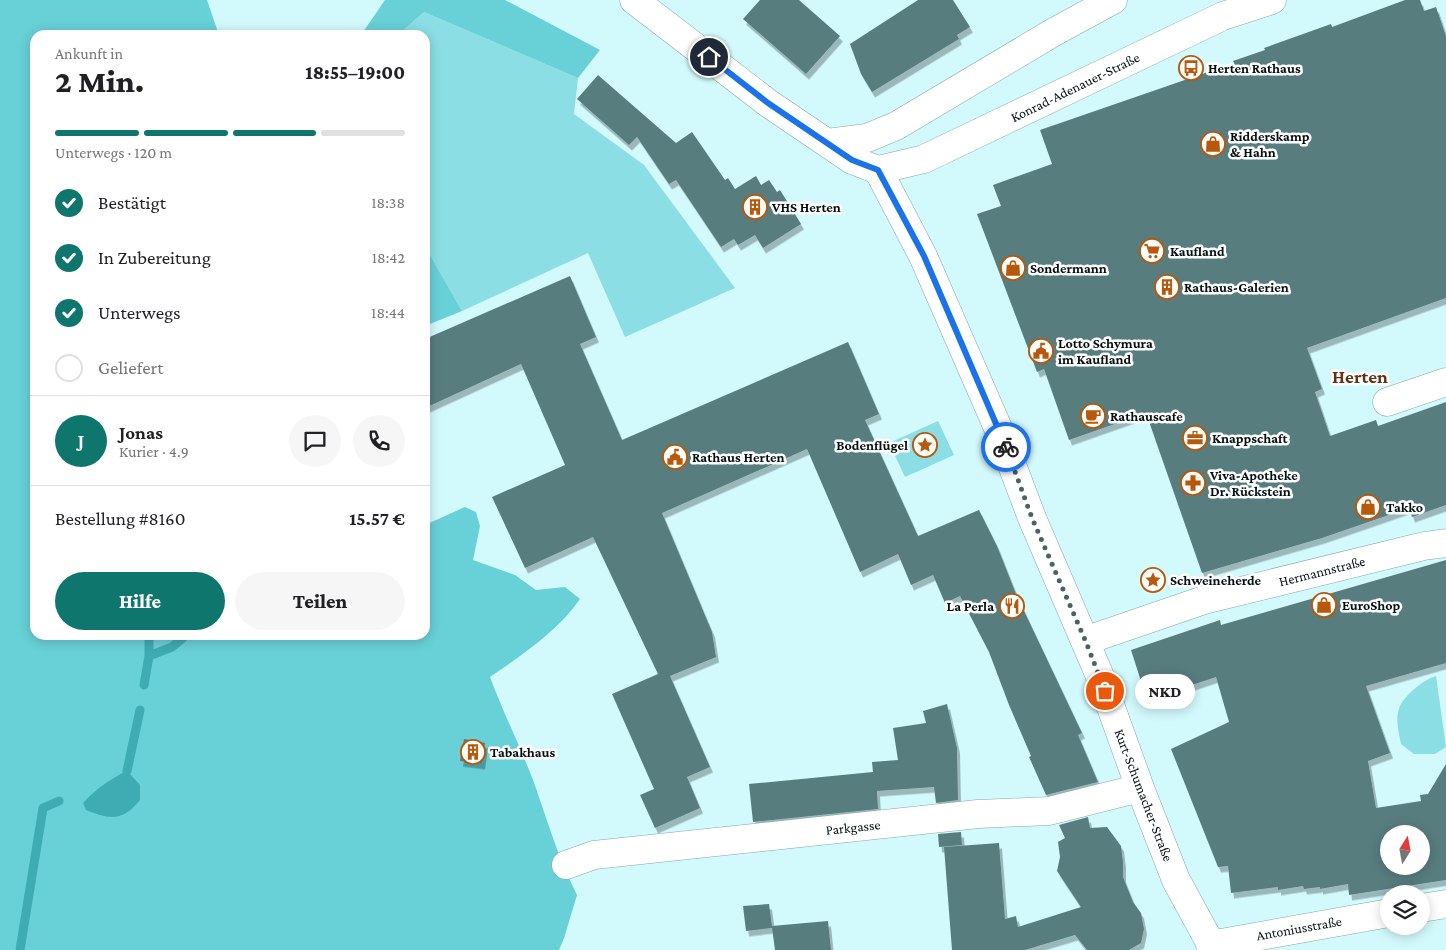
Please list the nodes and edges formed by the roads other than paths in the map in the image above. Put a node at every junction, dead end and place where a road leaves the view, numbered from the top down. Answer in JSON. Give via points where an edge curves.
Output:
{"nodes":[{"id":1,"x":634,"y":0,"type":"edge"},
{"id":2,"x":1114,"y":0,"type":"edge"},
{"id":3,"x":1272,"y":0,"type":"edge"},
{"id":4,"x":827,"y":143,"type":"junction"},
{"id":5,"x":878,"y":170,"type":"junction"},
{"id":6,"x":1446,"y":382,"type":"edge"},
{"id":7,"x":1387,"y":402,"type":"dead end"},
{"id":8,"x":1446,"y":543,"type":"edge"},
{"id":9,"x":1086,"y":642,"type":"junction"},
{"id":10,"x":1140,"y":788,"type":"junction"},
{"id":11,"x":566,"y":865,"type":"dead end"},
{"id":12,"x":1446,"y":904,"type":"edge"},
{"id":13,"x":1430,"y":907,"type":"edge"},
{"id":14,"x":1380,"y":915,"type":"edge"},
{"id":15,"x":1212,"y":947,"type":"edge"}],
"edges":[{"from":1,"to":4,"type":"street","via":[[768,103]]},
{"from":2,"to":4,"type":"street","via":[[896,126],[867,138]]},
{"from":3,"to":5,"type":"street","name":"Konrad-Adenauer-Straße","via":[[1223,16],[924,159]]},
{"from":4,"to":5,"type":"street","via":[[852,160]]},
{"from":5,"to":9,"type":"street","name":"Kurt-Schumacher-Straße","via":[[924,256]]},
{"from":6,"to":7,"type":"street"},
{"from":8,"to":9,"type":"street","name":"Hermannstraße","via":[[1204,600]]},
{"from":9,"to":10,"type":"street","name":"Kurt-Schumacher-Straße"},
{"from":10,"to":11,"type":"street","name":"Parkgasse","via":[[1049,811],[978,814],[594,855]]},
{"from":10,"to":15,"type":"street","name":"Kurt-Schumacher-Straße","via":[[1176,880]]},
{"from":12,"to":13,"type":"street"},
{"from":14,"to":15,"type":"street","name":"Antoniusstraße"}]}
